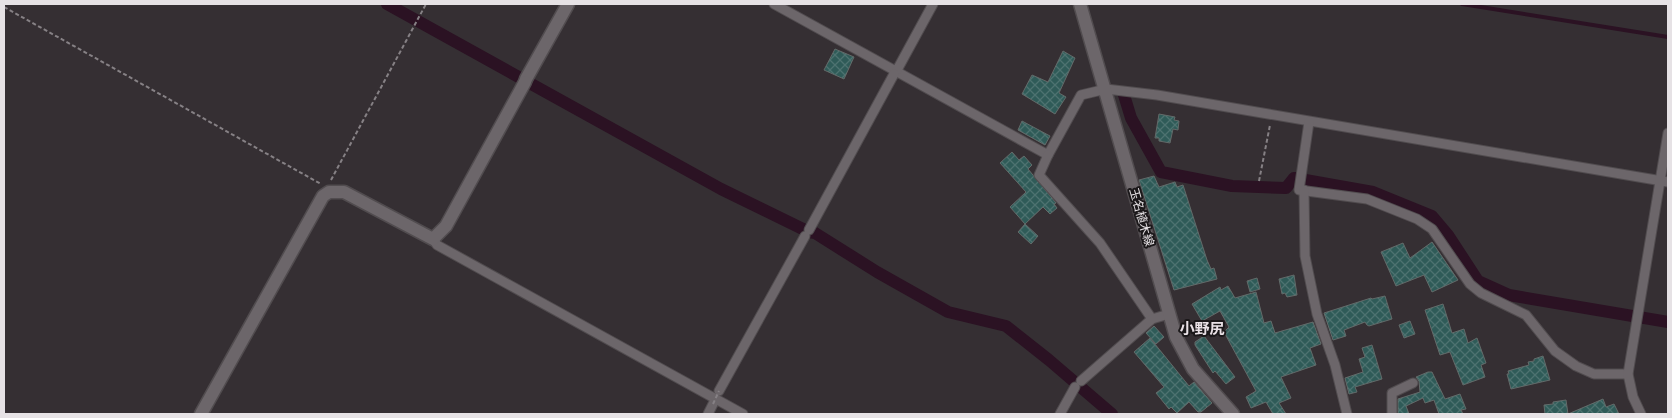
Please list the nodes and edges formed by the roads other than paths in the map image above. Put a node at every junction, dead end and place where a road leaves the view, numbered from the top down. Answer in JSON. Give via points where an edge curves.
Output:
{"nodes":[{"id":1,"x":568,"y":4,"type":"edge"},
{"id":2,"x":774,"y":4,"type":"edge"},
{"id":3,"x":933,"y":4,"type":"edge"},
{"id":4,"x":1080,"y":4,"type":"edge"},
{"id":5,"x":1106,"y":89,"type":"junction"},
{"id":6,"x":1309,"y":122,"type":"junction"},
{"id":7,"x":1668,"y":133,"type":"edge"},
{"id":8,"x":1048,"y":155,"type":"junction"},
{"id":9,"x":1664,"y":181,"type":"edge"},
{"id":10,"x":1304,"y":190,"type":"junction"},
{"id":11,"x":433,"y":239,"type":"junction"},
{"id":12,"x":1169,"y":314,"type":"junction"},
{"id":13,"x":1152,"y":319,"type":"junction"},
{"id":14,"x":1628,"y":374,"type":"junction"},
{"id":15,"x":1413,"y":383,"type":"dead end"},
{"id":16,"x":719,"y":391,"type":"road end"},
{"id":17,"x":713,"y":404,"type":"road end"},
{"id":18,"x":201,"y":414,"type":"edge"},
{"id":19,"x":708,"y":414,"type":"edge"},
{"id":20,"x":743,"y":414,"type":"edge"},
{"id":21,"x":1060,"y":414,"type":"edge"},
{"id":22,"x":1233,"y":414,"type":"edge"},
{"id":23,"x":1346,"y":414,"type":"edge"},
{"id":24,"x":1392,"y":414,"type":"edge"},
{"id":25,"x":1641,"y":414,"type":"edge"}],
"edges":[{"from":1,"to":11,"type":"street","via":[[446,226]]},
{"from":2,"to":8,"type":"street"},
{"from":3,"to":16,"type":"street"},
{"from":4,"to":5,"type":"street","name":"玉名植木線"},
{"from":5,"to":6,"type":"street"},
{"from":5,"to":8,"type":"street","via":[[1081,95]]},
{"from":5,"to":12,"type":"street","name":"玉名植木線"},
{"from":6,"to":9,"type":"street"},
{"from":6,"to":10,"type":"street","via":[[1299,190]]},
{"from":7,"to":9,"type":"street"},
{"from":8,"to":13,"type":"street","via":[[1039,175],[1100,243]]},
{"from":9,"to":14,"type":"street"},
{"from":10,"to":14,"type":"street","via":[[1368,199],[1417,219],[1432,229],[1470,284],[1481,293],[1526,315],[1554,351],[1594,374]]},
{"from":10,"to":23,"type":"street","via":[[1305,256],[1317,314],[1335,365]]},
{"from":11,"to":18,"type":"street","via":[[344,192],[330,192],[323,196]]},
{"from":11,"to":20,"type":"street","via":[[437,245]]},
{"from":12,"to":13,"type":"street"},
{"from":12,"to":22,"type":"street","name":"玉名植木線","via":[[1176,337],[1193,369]]},
{"from":13,"to":21,"type":"street","via":[[1078,384]]},
{"from":14,"to":25,"type":"street"},
{"from":15,"to":24,"type":"street","via":[[1392,393]]},
{"from":17,"to":19,"type":"street"}]}
